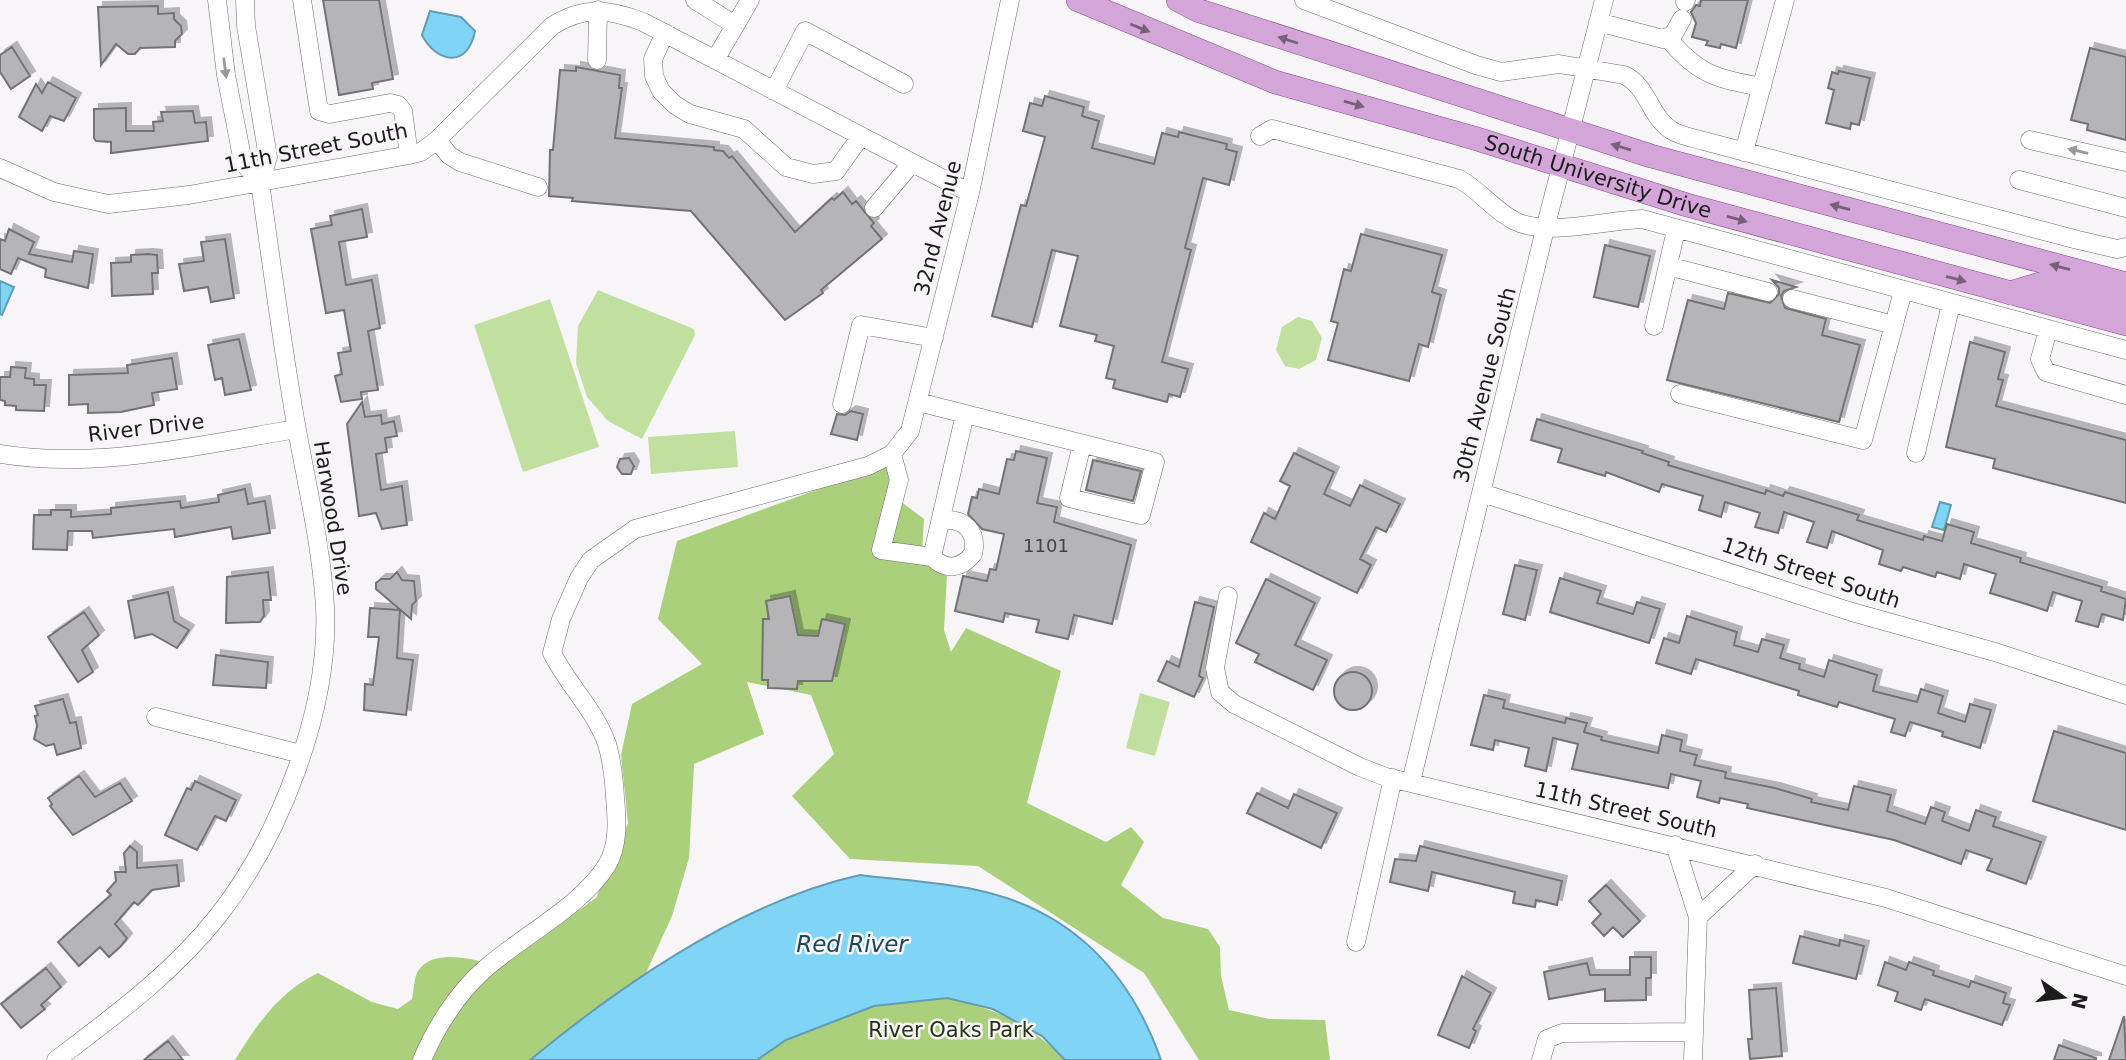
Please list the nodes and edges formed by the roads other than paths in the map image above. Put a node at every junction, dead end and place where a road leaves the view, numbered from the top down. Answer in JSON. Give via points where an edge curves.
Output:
{"nodes":[{"id":1,"x":218,"y":0,"type":"edge"},
{"id":2,"x":245,"y":0,"type":"edge"},
{"id":3,"x":302,"y":0,"type":"edge"},
{"id":4,"x":695,"y":0,"type":"edge"},
{"id":5,"x":750,"y":0,"type":"edge"},
{"id":6,"x":1078,"y":0,"type":"edge"},
{"id":7,"x":1178,"y":0,"type":"edge"},
{"id":8,"x":1304,"y":0,"type":"edge"},
{"id":9,"x":1604,"y":0,"type":"edge"},
{"id":10,"x":1785,"y":0,"type":"edge"},
{"id":11,"x":1011,"y":2,"type":"edge"},
{"id":12,"x":576,"y":7,"type":"edge"},
{"id":13,"x":1684,"y":7,"type":"edge"},
{"id":14,"x":598,"y":10,"type":"junction"},
{"id":15,"x":1598,"y":22,"type":"junction"},
{"id":16,"x":736,"y":25,"type":"junction"},
{"id":17,"x":665,"y":33,"type":"junction"},
{"id":18,"x":1667,"y":37,"type":"junction"},
{"id":19,"x":597,"y":60,"type":"dead end"},
{"id":20,"x":715,"y":60,"type":"junction"},
{"id":21,"x":1587,"y":69,"type":"junction"},
{"id":22,"x":904,"y":84,"type":"dead end"},
{"id":23,"x":1762,"y":87,"type":"junction"},
{"id":24,"x":774,"y":91,"type":"junction"},
{"id":25,"x":1571,"y":131,"type":"junction"},
{"id":26,"x":861,"y":136,"type":"junction"},
{"id":27,"x":1259,"y":136,"type":"dead end"},
{"id":28,"x":437,"y":140,"type":"junction"},
{"id":29,"x":2030,"y":140,"type":"dead end"},
{"id":30,"x":1744,"y":152,"type":"junction"},
{"id":31,"x":409,"y":155,"type":"junction"},
{"id":32,"x":2126,"y":162,"type":"edge"},
{"id":33,"x":912,"y":163,"type":"junction"},
{"id":34,"x":1561,"y":166,"type":"junction"},
{"id":35,"x":0,"y":168,"type":"edge"},
{"id":36,"x":2019,"y":180,"type":"dead end"},
{"id":37,"x":260,"y":183,"type":"junction"},
{"id":38,"x":538,"y":187,"type":"dead end"},
{"id":39,"x":970,"y":193,"type":"junction"},
{"id":40,"x":874,"y":208,"type":"dead end"},
{"id":41,"x":2126,"y":208,"type":"edge"},
{"id":42,"x":1546,"y":225,"type":"junction"},
{"id":43,"x":1676,"y":230,"type":"junction"},
{"id":44,"x":2126,"y":247,"type":"edge"},
{"id":45,"x":1668,"y":266,"type":"junction"},
{"id":46,"x":2126,"y":284,"type":"edge"},
{"id":47,"x":1903,"y":291,"type":"junction"},
{"id":48,"x":1768,"y":292,"type":"dead end"},
{"id":49,"x":2010,"y":293,"type":"junction"},
{"id":50,"x":1792,"y":299,"type":"dead end"},
{"id":51,"x":1951,"y":304,"type":"junction"},
{"id":52,"x":2126,"y":306,"type":"edge"},
{"id":53,"x":2126,"y":324,"type":"edge"},
{"id":54,"x":1894,"y":325,"type":"junction"},
{"id":55,"x":1654,"y":326,"type":"dead end"},
{"id":56,"x":2048,"y":330,"type":"junction"},
{"id":57,"x":934,"y":338,"type":"junction"},
{"id":58,"x":2126,"y":350,"type":"edge"},
{"id":59,"x":1680,"y":394,"type":"dead end"},
{"id":60,"x":2126,"y":395,"type":"edge"},
{"id":61,"x":918,"y":402,"type":"junction"},
{"id":62,"x":842,"y":404,"type":"dead end"},
{"id":63,"x":965,"y":414,"type":"junction"},
{"id":64,"x":296,"y":429,"type":"junction"},
{"id":65,"x":1082,"y":444,"type":"junction"},
{"id":66,"x":1916,"y":453,"type":"dead end"},
{"id":67,"x":0,"y":454,"type":"edge"},
{"id":68,"x":892,"y":454,"type":"junction"},
{"id":69,"x":1482,"y":493,"type":"junction"},
{"id":70,"x":942,"y":521,"type":"junction"},
{"id":71,"x":932,"y":557,"type":"junction"},
{"id":72,"x":1228,"y":596,"type":"dead end"},
{"id":73,"x":2126,"y":695,"type":"edge"},
{"id":74,"x":156,"y":717,"type":"dead end"},
{"id":75,"x":301,"y":754,"type":"junction"},
{"id":76,"x":1393,"y":778,"type":"junction"},
{"id":77,"x":1411,"y":782,"type":"junction"},
{"id":78,"x":1675,"y":845,"type":"junction"},
{"id":79,"x":1755,"y":864,"type":"junction"},
{"id":80,"x":1698,"y":917,"type":"junction"},
{"id":81,"x":1356,"y":943,"type":"dead end"},
{"id":82,"x":2126,"y":976,"type":"edge"},
{"id":83,"x":1694,"y":1032,"type":"junction"},
{"id":84,"x":56,"y":1060,"type":"edge"},
{"id":85,"x":422,"y":1060,"type":"edge"},
{"id":86,"x":1541,"y":1060,"type":"edge"},
{"id":87,"x":1693,"y":1060,"type":"edge"}],
"edges":[{"from":1,"to":37,"type":"street","name":"Harwood Drive","one_way":true,"via":[[226,75],[243,162]]},
{"from":2,"to":37,"type":"street","name":"Harwood Drive","via":[[268,157]]},
{"from":3,"to":31,"type":"street","via":[[319,111],[330,114],[398,105],[403,111]]},
{"from":4,"to":16,"type":"street"},
{"from":5,"to":16,"type":"street"},
{"from":6,"to":34,"type":"main road","name":"South University Drive","one_way":true,"via":[[1275,82]]},
{"from":25,"to":7,"type":"main road","name":"South University Drive","one_way":true},
{"from":8,"to":21,"type":"street","via":[[1501,72],[1556,64]]},
{"from":9,"to":15,"type":"street","name":"30th Avenue South"},
{"from":10,"to":23,"type":"street"},
{"from":11,"to":39,"type":"street","name":"32nd Avenue"},
{"from":12,"to":14,"type":"street","name":"11th Street South"},
{"from":12,"to":28,"type":"street","name":"11th Street South"},
{"from":13,"to":18,"type":"street","via":[[1673,35]]},
{"from":14,"to":17,"type":"street","name":"11th Street South","via":[[625,15]]},
{"from":14,"to":19,"type":"street"},
{"from":15,"to":18,"type":"street"},
{"from":15,"to":21,"type":"street","name":"30th Avenue South"},
{"from":16,"to":20,"type":"street"},
{"from":17,"to":20,"type":"street","name":"11th Street South"},
{"from":17,"to":26,"type":"street","via":[[653,66],[661,91],[690,114],[744,129],[786,167],[827,174],[843,162]]},
{"from":18,"to":23,"type":"street","via":[[1699,70],[1721,80]]},
{"from":20,"to":24,"type":"street","name":"11th Street South"},
{"from":21,"to":25,"type":"street","name":"30th Avenue South"},
{"from":21,"to":30,"type":"street","via":[[1634,80],[1671,130]]},
{"from":22,"to":24,"type":"street","via":[[806,32]]},
{"from":23,"to":30,"type":"street"},
{"from":24,"to":26,"type":"street","name":"11th Street South"},
{"from":25,"to":34,"type":"street","name":"30th Avenue South"},
{"from":46,"to":25,"type":"main road","name":"South University Drive","one_way":true},
{"from":26,"to":33,"type":"street","name":"11th Street South"},
{"from":27,"to":42,"type":"street","via":[[1272,130],[1460,179],[1518,223]]},
{"from":28,"to":31,"type":"street","name":"11th Street South"},
{"from":28,"to":38,"type":"street","via":[[460,162]]},
{"from":32,"to":29,"type":"street","one_way":true},
{"from":30,"to":44,"type":"street","via":[[2078,240]]},
{"from":31,"to":37,"type":"street","name":"11th Street South"},
{"from":33,"to":39,"type":"street","name":"11th Street South"},
{"from":33,"to":40,"type":"street"},
{"from":34,"to":42,"type":"street","name":"30th Avenue South"},
{"from":34,"to":49,"type":"main road","name":"South University Drive","one_way":true},
{"from":35,"to":37,"type":"street","name":"11th Street South","via":[[54,192],[108,204]]},
{"from":36,"to":41,"type":"street"},
{"from":37,"to":64,"type":"street","name":"Harwood Drive"},
{"from":39,"to":57,"type":"street","name":"32nd Avenue"},
{"from":42,"to":43,"type":"street","via":[[1581,229],[1608,220],[1642,219]]},
{"from":42,"to":69,"type":"street","name":"30th Avenue South"},
{"from":43,"to":45,"type":"street"},
{"from":43,"to":47,"type":"street"},
{"from":45,"to":48,"type":"street"},
{"from":45,"to":55,"type":"street"},
{"from":47,"to":51,"type":"street"},
{"from":47,"to":54,"type":"street"},
{"from":49,"to":52,"type":"main road","via":[[2040,284]]},
{"from":49,"to":53,"type":"main road","name":"South University Drive"},
{"from":50,"to":54,"type":"street"},
{"from":51,"to":56,"type":"street"},
{"from":51,"to":66,"type":"street"},
{"from":54,"to":59,"type":"street","via":[[1863,440]]},
{"from":56,"to":58,"type":"street"},
{"from":56,"to":60,"type":"street","via":[[2040,359],[2046,372]]},
{"from":57,"to":61,"type":"street","name":"32nd Avenue"},
{"from":57,"to":62,"type":"street","via":[[861,326]]},
{"from":61,"to":63,"type":"street"},
{"from":61,"to":68,"type":"street","name":"32nd Avenue","via":[[910,431]]},
{"from":63,"to":65,"type":"street"},
{"from":63,"to":70,"type":"street"},
{"from":64,"to":67,"type":"street","name":"River Drive","via":[[91,459]]},
{"from":64,"to":75,"type":"street","name":"Harwood Drive","via":[[316,529],[325,607],[324,654]]},
{"from":65,"to":65,"type":"street","via":[[1069,498],[1141,515],[1155,462]]},
{"from":68,"to":71,"type":"street","via":[[899,480],[881,550]]},
{"from":68,"to":85,"type":"street","via":[[868,466],[635,529],[591,560],[561,619],[552,653],[598,722],[607,745],[617,822],[608,864],[520,945],[485,969],[430,1040]]},
{"from":69,"to":73,"type":"street","name":"12th Street South"},
{"from":69,"to":77,"type":"street","name":"30th Avenue South"},
{"from":70,"to":71,"type":"street"},
{"from":70,"to":71,"type":"street","via":[[958,520],[971,530],[973,554],[953,567]]},
{"from":72,"to":76,"type":"street","name":"11th Street South","via":[[1215,668],[1220,692],[1234,704],[1348,761]]},
{"from":74,"to":75,"type":"street"},
{"from":75,"to":84,"type":"street","name":"Harwood Drive","via":[[269,837],[218,916],[155,984]]},
{"from":76,"to":77,"type":"street","name":"11th Street South"},
{"from":76,"to":81,"type":"street"},
{"from":77,"to":78,"type":"street","name":"11th Street South"},
{"from":78,"to":79,"type":"street","name":"11th Street South"},
{"from":78,"to":80,"type":"street"},
{"from":79,"to":80,"type":"street"},
{"from":79,"to":82,"type":"street","name":"11th Street South","via":[[1969,922]]},
{"from":80,"to":83,"type":"street"},
{"from":83,"to":86,"type":"street","via":[[1562,1033],[1547,1039]]},
{"from":83,"to":87,"type":"street"}]}
